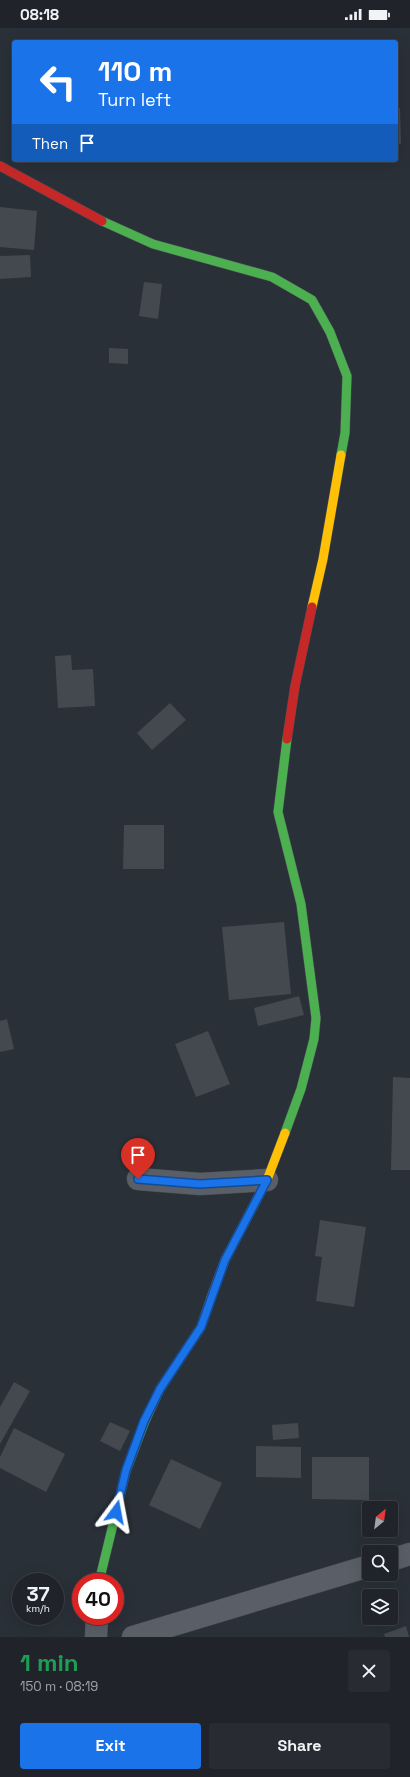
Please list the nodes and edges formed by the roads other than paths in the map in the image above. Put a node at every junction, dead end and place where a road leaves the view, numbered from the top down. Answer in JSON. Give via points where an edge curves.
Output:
{"nodes":[{"id":1,"x":0,"y":166,"type":"edge"},
{"id":2,"x":138,"y":1179,"type":"dead end"},
{"id":3,"x":267,"y":1180,"type":"junction"},
{"id":4,"x":410,"y":1554,"type":"edge"},
{"id":5,"x":398,"y":1558,"type":"edge"},
{"id":6,"x":362,"y":1568,"type":"edge"},
{"id":7,"x":101,"y":1573,"type":"edge"},
{"id":8,"x":97,"y":1625,"type":"edge"},
{"id":9,"x":96,"y":1637,"type":"edge"},
{"id":10,"x":133,"y":1637,"type":"edge"}],
"edges":[{"from":1,"to":3,"type":"street","via":[[92,216],[153,244],[272,277],[312,300],[330,332],[347,376],[345,433],[323,559],[295,686],[278,812],[301,904],[316,1018],[314,1039],[301,1089]]},
{"from":2,"to":3,"type":"street","via":[[200,1184]]},
{"from":3,"to":7,"type":"street","via":[[225,1260],[201,1327],[160,1389],[144,1421],[126,1470]]},
{"from":4,"to":5,"type":"street"},
{"from":6,"to":10,"type":"street"},
{"from":8,"to":9,"type":"street"}]}
